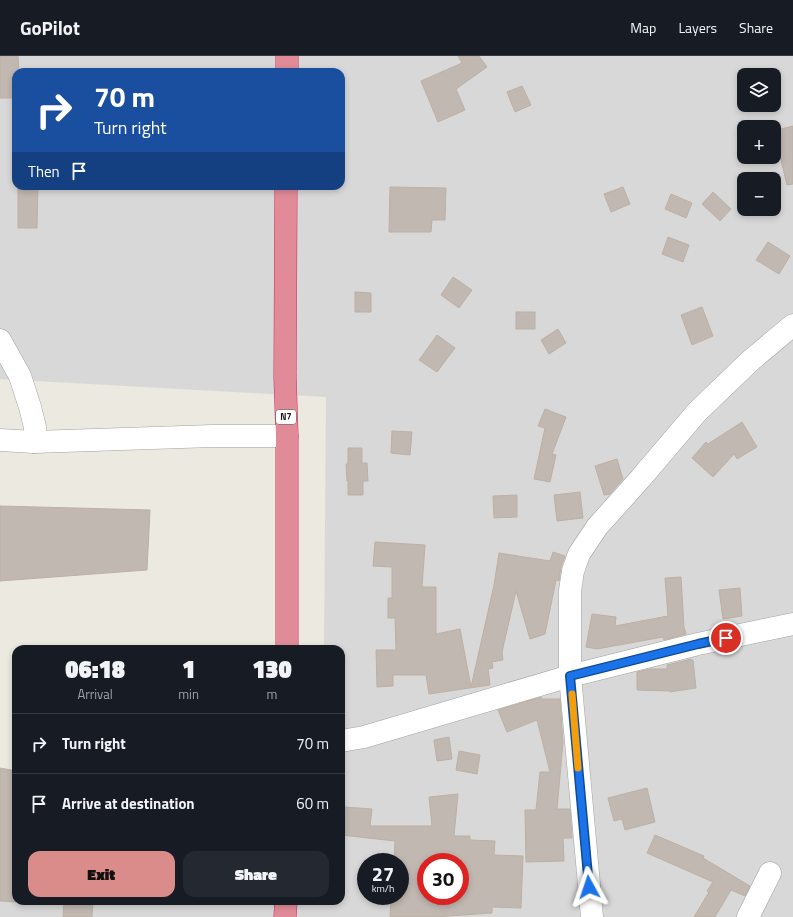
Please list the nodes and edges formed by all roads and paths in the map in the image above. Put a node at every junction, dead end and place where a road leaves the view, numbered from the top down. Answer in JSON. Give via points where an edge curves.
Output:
{"nodes":[{"id":1,"x":287,"y":56,"type":"edge"},
{"id":2,"x":287,"y":68,"type":"edge"},
{"id":3,"x":286,"y":190,"type":"edge"},
{"id":4,"x":793,"y":325,"type":"edge"},
{"id":5,"x":0,"y":340,"type":"edge"},
{"id":6,"x":286,"y":436,"type":"junction"},
{"id":7,"x":0,"y":440,"type":"edge"},
{"id":8,"x":34,"y":442,"type":"junction"},
{"id":9,"x":793,"y":624,"type":"edge"},
{"id":10,"x":287,"y":645,"type":"edge"},
{"id":11,"x":570,"y":676,"type":"junction"},
{"id":12,"x":345,"y":739,"type":"edge"},
{"id":13,"x":770,"y":874,"type":"dead end"},
{"id":14,"x":286,"y":905,"type":"edge"},
{"id":15,"x":285,"y":917,"type":"edge"},
{"id":16,"x":592,"y":917,"type":"edge"},
{"id":17,"x":748,"y":917,"type":"edge"}],
"edges":[{"from":1,"to":2,"type":"highway"},
{"from":3,"to":6,"type":"highway","number":"N7"},
{"from":4,"to":11,"type":"street","via":[[750,361],[697,412],[597,527],[579,554],[570,591]]},
{"from":5,"to":8,"type":"street","via":[[20,376],[35,427]]},
{"from":6,"to":8,"type":"street"},
{"from":6,"to":10,"type":"highway","number":"N7"},
{"from":7,"to":8,"type":"street"},
{"from":9,"to":11,"type":"street","via":[[698,644]]},
{"from":11,"to":12,"type":"street","via":[[364,737]]},
{"from":11,"to":16,"type":"street"},
{"from":13,"to":17,"type":"street"},
{"from":14,"to":15,"type":"highway"}]}
